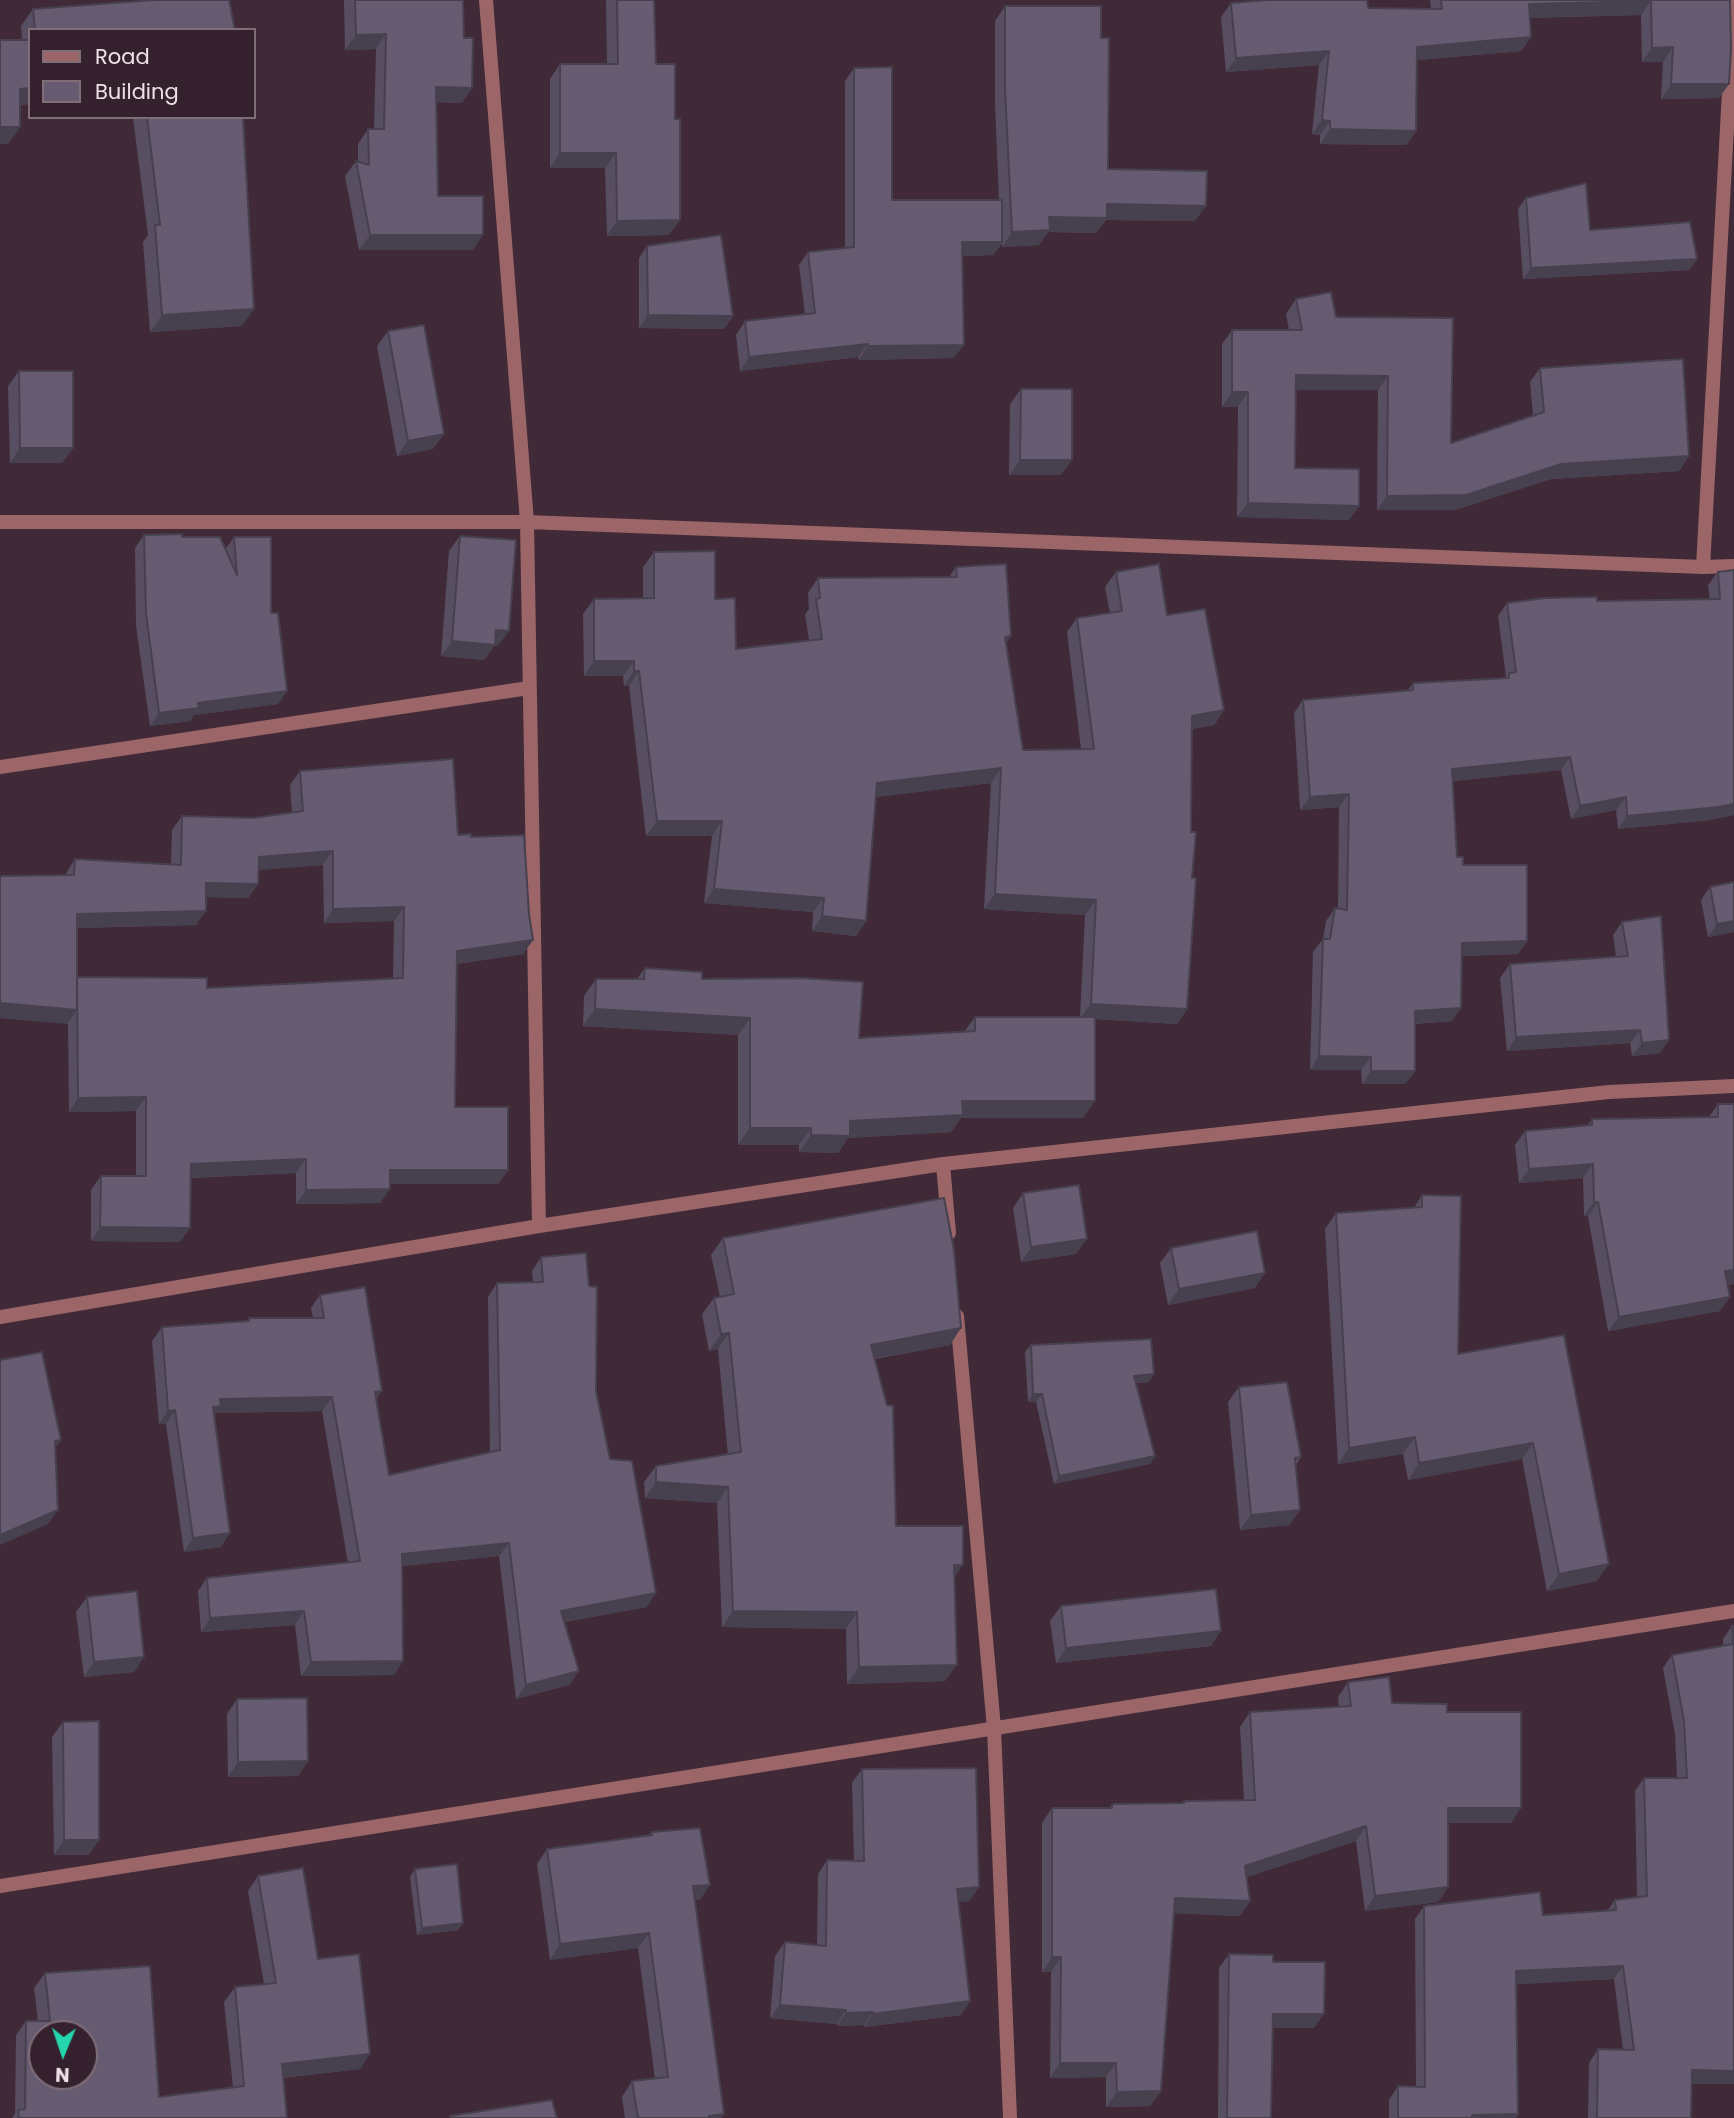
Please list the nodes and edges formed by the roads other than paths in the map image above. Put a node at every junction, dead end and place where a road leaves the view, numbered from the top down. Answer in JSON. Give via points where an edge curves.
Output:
{"nodes":[{"id":1,"x":486,"y":0,"type":"edge"},
{"id":2,"x":1734,"y":0,"type":"edge"},
{"id":3,"x":0,"y":522,"type":"edge"},
{"id":4,"x":527,"y":522,"type":"junction"},
{"id":5,"x":1703,"y":566,"type":"junction"},
{"id":6,"x":1734,"y":566,"type":"edge"},
{"id":7,"x":529,"y":688,"type":"junction"},
{"id":8,"x":0,"y":767,"type":"edge"},
{"id":9,"x":1734,"y":1086,"type":"edge"},
{"id":10,"x":943,"y":1164,"type":"junction"},
{"id":11,"x":540,"y":1226,"type":"junction"},
{"id":12,"x":951,"y":1246,"type":"edge"},
{"id":13,"x":956,"y":1301,"type":"edge"},
{"id":14,"x":0,"y":1317,"type":"edge"},
{"id":15,"x":1734,"y":1611,"type":"edge"},
{"id":16,"x":994,"y":1728,"type":"junction"},
{"id":17,"x":0,"y":1886,"type":"edge"},
{"id":18,"x":1010,"y":2118,"type":"edge"}],
"edges":[{"from":1,"to":4,"type":"street"},
{"from":2,"to":5,"type":"street"},
{"from":3,"to":4,"type":"street"},
{"from":4,"to":5,"type":"street"},
{"from":4,"to":7,"type":"street"},
{"from":5,"to":6,"type":"street"},
{"from":7,"to":8,"type":"street"},
{"from":7,"to":11,"type":"street"},
{"from":9,"to":10,"type":"street","via":[[1609,1092]]},
{"from":10,"to":11,"type":"street"},
{"from":10,"to":12,"type":"street"},
{"from":11,"to":14,"type":"street"},
{"from":13,"to":16,"type":"street"},
{"from":15,"to":16,"type":"street"},
{"from":16,"to":17,"type":"street"},
{"from":16,"to":18,"type":"street"}]}
